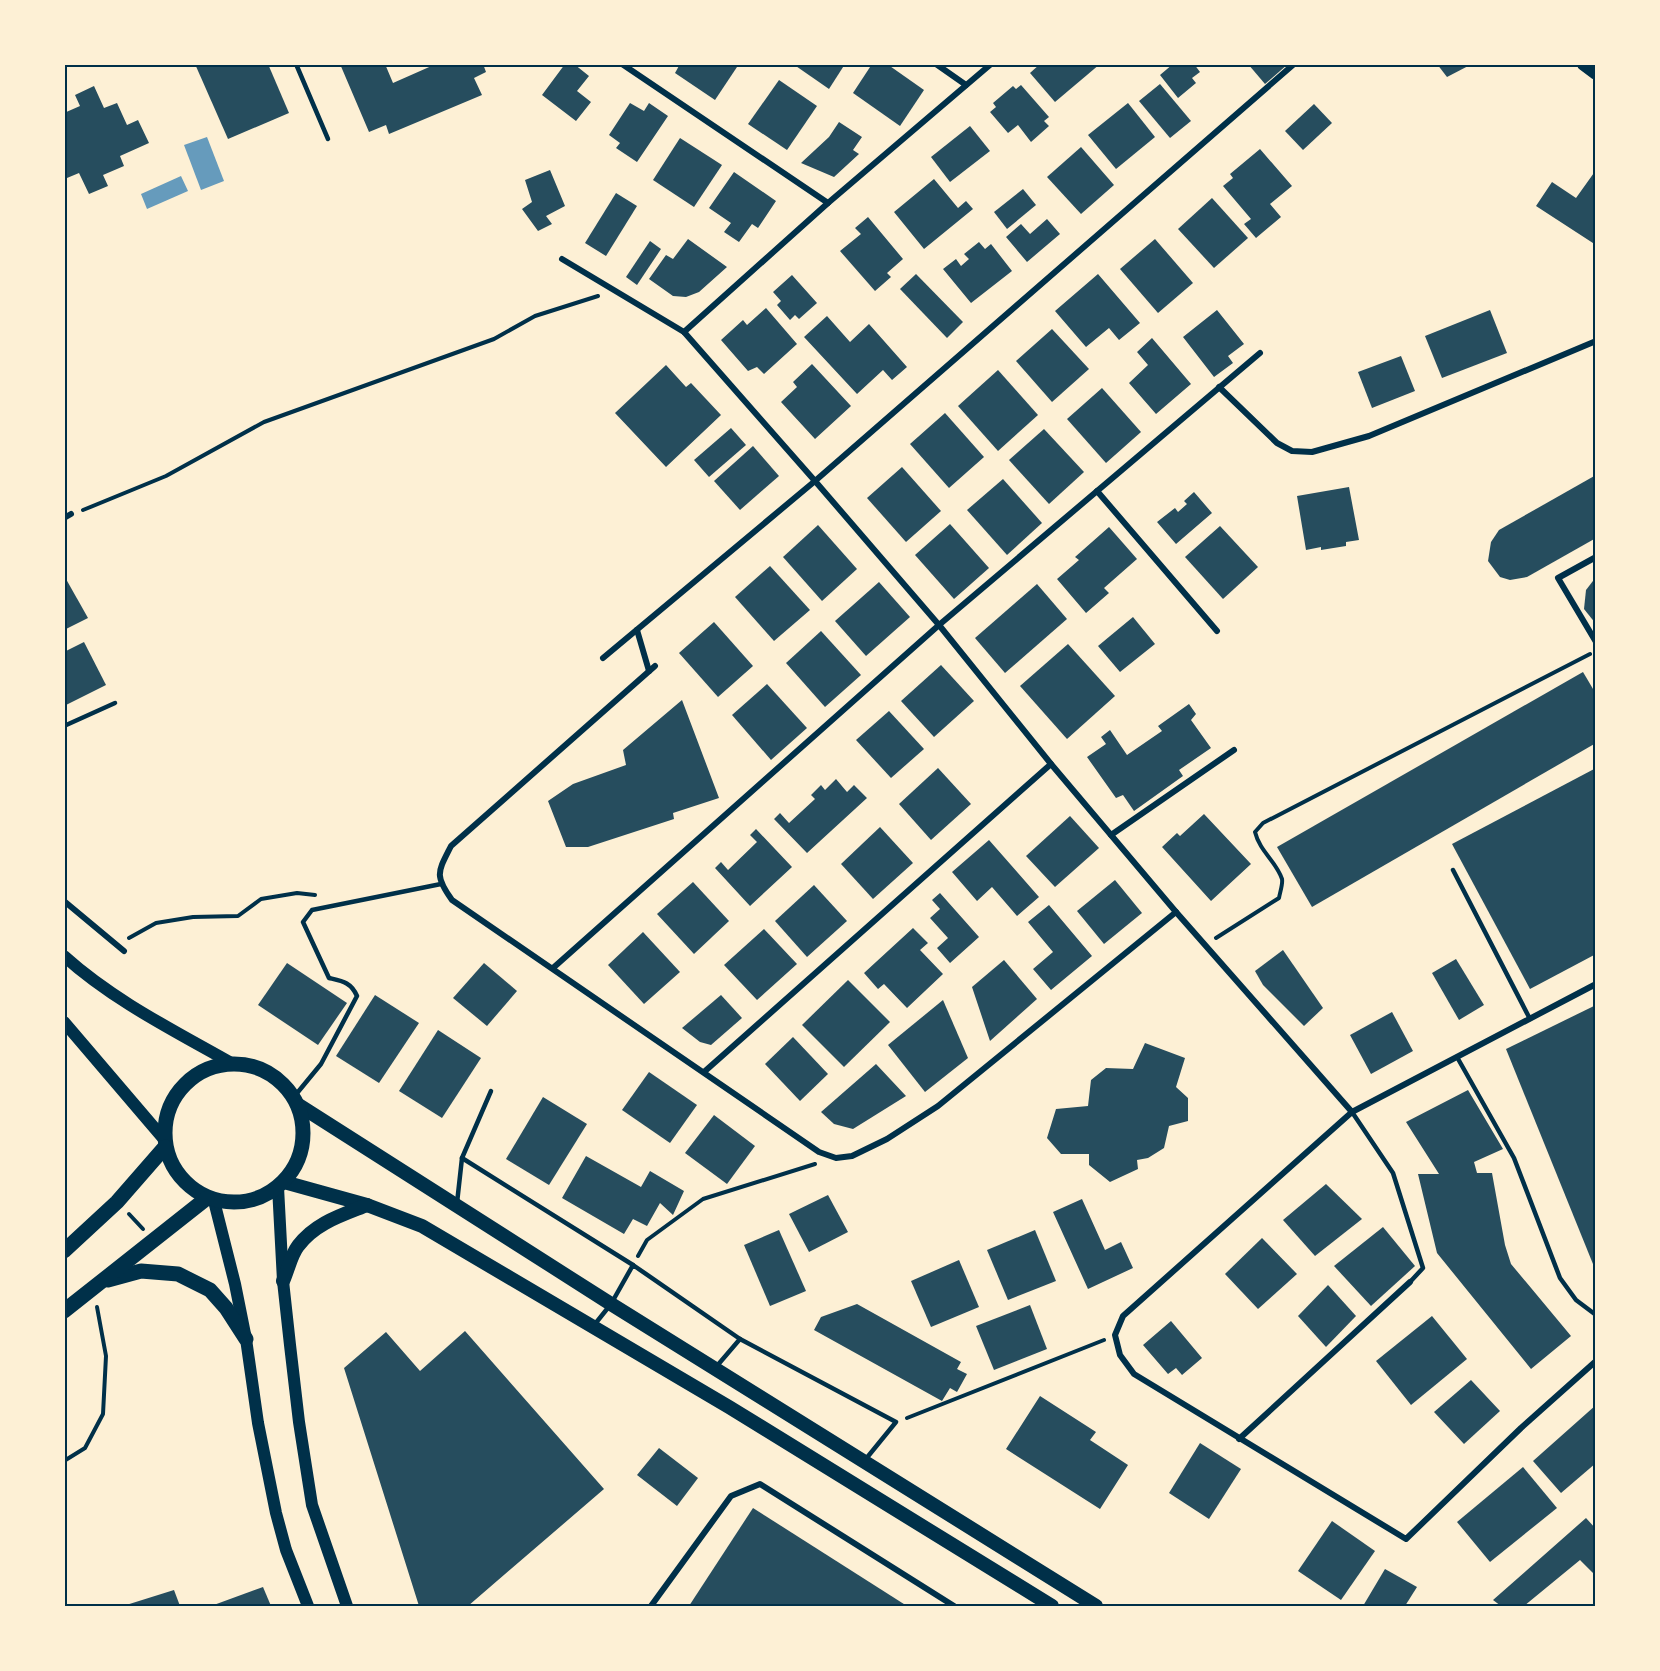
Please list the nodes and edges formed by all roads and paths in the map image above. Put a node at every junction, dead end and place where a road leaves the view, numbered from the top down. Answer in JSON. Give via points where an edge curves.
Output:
{"nodes":[{"id":1,"x":296,"y":64,"type":"edge"},
{"id":2,"x":622,"y":64,"type":"edge"},
{"id":3,"x":936,"y":64,"type":"edge"},
{"id":4,"x":991,"y":64,"type":"edge"},
{"id":5,"x":1294,"y":64,"type":"edge"},
{"id":6,"x":1584,"y":64,"type":"edge"},
{"id":7,"x":1596,"y":73,"type":"edge"},
{"id":8,"x":966,"y":85,"type":"junction"},
{"id":9,"x":328,"y":139,"type":"dead end"},
{"id":10,"x":828,"y":203,"type":"junction"},
{"id":11,"x":562,"y":259,"type":"dead end"},
{"id":12,"x":614,"y":291,"type":"junction"},
{"id":13,"x":684,"y":332,"type":"junction"},
{"id":14,"x":1596,"y":341,"type":"edge"},
{"id":15,"x":1260,"y":353,"type":"dead end"},
{"id":16,"x":1219,"y":387,"type":"junction"},
{"id":17,"x":815,"y":481,"type":"junction"},
{"id":18,"x":1097,"y":491,"type":"junction"},
{"id":19,"x":68,"y":516,"type":"edge"},
{"id":20,"x":1596,"y":557,"type":"edge"},
{"id":21,"x":939,"y":625,"type":"junction"},
{"id":22,"x":637,"y":630,"type":"junction"},
{"id":23,"x":1217,"y":631,"type":"dead end"},
{"id":24,"x":1596,"y":642,"type":"edge"},
{"id":25,"x":1596,"y":651,"type":"edge"},
{"id":26,"x":603,"y":658,"type":"dead end"},
{"id":27,"x":115,"y":703,"type":"dead end"},
{"id":28,"x":64,"y":726,"type":"edge"},
{"id":29,"x":1234,"y":750,"type":"dead end"},
{"id":30,"x":1051,"y":764,"type":"junction"},
{"id":31,"x":1111,"y":835,"type":"junction"},
{"id":32,"x":1453,"y":870,"type":"dead end"},
{"id":33,"x":441,"y":884,"type":"junction"},
{"id":34,"x":319,"y":895,"type":"dead end"},
{"id":35,"x":64,"y":901,"type":"edge"},
{"id":36,"x":1176,"y":912,"type":"junction"},
{"id":37,"x":100,"y":932,"type":"junction"},
{"id":38,"x":1206,"y":945,"type":"junction"},
{"id":39,"x":124,"y":951,"type":"dead end"},
{"id":40,"x":64,"y":956,"type":"edge"},
{"id":41,"x":553,"y":968,"type":"junction"},
{"id":42,"x":1596,"y":984,"type":"edge"},
{"id":43,"x":1530,"y":1019,"type":"junction"},
{"id":44,"x":64,"y":1022,"type":"edge"},
{"id":45,"x":1457,"y":1057,"type":"junction"},
{"id":46,"x":233,"y":1064,"type":"junction"},
{"id":47,"x":704,"y":1072,"type":"junction"},
{"id":48,"x":491,"y":1091,"type":"dead end"},
{"id":49,"x":295,"y":1101,"type":"junction"},
{"id":50,"x":1352,"y":1112,"type":"junction"},
{"id":51,"x":164,"y":1142,"type":"junction"},
{"id":52,"x":462,"y":1158,"type":"junction"},
{"id":53,"x":836,"y":1158,"type":"junction"},
{"id":54,"x":281,"y":1185,"type":"junction"},
{"id":55,"x":211,"y":1199,"type":"junction"},
{"id":56,"x":117,"y":1202,"type":"junction"},
{"id":57,"x":367,"y":1205,"type":"junction"},
{"id":58,"x":457,"y":1206,"type":"junction"},
{"id":59,"x":153,"y":1240,"type":"junction"},
{"id":60,"x":64,"y":1251,"type":"edge"},
{"id":61,"x":633,"y":1265,"type":"junction"},
{"id":62,"x":283,"y":1281,"type":"junction"},
{"id":63,"x":1410,"y":1282,"type":"joint"},
{"id":64,"x":97,"y":1285,"type":"junction"},
{"id":65,"x":611,"y":1304,"type":"junction"},
{"id":66,"x":64,"y":1311,"type":"edge"},
{"id":67,"x":1596,"y":1315,"type":"edge"},
{"id":68,"x":593,"y":1326,"type":"junction"},
{"id":69,"x":1115,"y":1335,"type":"junction"},
{"id":70,"x":246,"y":1339,"type":"junction"},
{"id":71,"x":740,"y":1340,"type":"junction"},
{"id":72,"x":1596,"y":1361,"type":"edge"},
{"id":73,"x":715,"y":1369,"type":"junction"},
{"id":74,"x":896,"y":1422,"type":"junction"},
{"id":75,"x":1239,"y":1439,"type":"junction"},
{"id":76,"x":64,"y":1461,"type":"edge"},
{"id":77,"x":864,"y":1462,"type":"junction"},
{"id":78,"x":308,"y":1606,"type":"edge"},
{"id":79,"x":346,"y":1606,"type":"edge"},
{"id":80,"x":651,"y":1606,"type":"edge"},
{"id":81,"x":954,"y":1606,"type":"edge"},
{"id":82,"x":1050,"y":1606,"type":"edge"},
{"id":83,"x":1096,"y":1606,"type":"edge"}],
"edges":[{"from":1,"to":9,"type":"lane"},
{"from":2,"to":10,"type":"street"},
{"from":3,"to":8,"type":"street"},
{"from":4,"to":8,"type":"street"},
{"from":5,"to":17,"type":"street"},
{"from":6,"to":7,"type":"main road"},
{"from":8,"to":10,"type":"street"},
{"from":10,"to":13,"type":"street"},
{"from":11,"to":12,"type":"street"},
{"from":12,"to":13,"type":"street"},
{"from":12,"to":19,"type":"path","via":[[535,316],[494,339],[264,422],[166,476]]},
{"from":13,"to":17,"type":"street"},
{"from":14,"to":16,"type":"street","via":[[1369,436],[1312,452],[1292,452],[1277,443]]},
{"from":15,"to":16,"type":"street"},
{"from":16,"to":18,"type":"street"},
{"from":17,"to":21,"type":"street"},
{"from":17,"to":22,"type":"street"},
{"from":18,"to":21,"type":"street"},
{"from":18,"to":23,"type":"street"},
{"from":20,"to":24,"type":"street","via":[[1558,578]]},
{"from":21,"to":30,"type":"street"},
{"from":21,"to":41,"type":"street"},
{"from":22,"to":26,"type":"street"},
{"from":22,"to":33,"type":"street","via":[[652,669],[451,846],[440,868]]},
{"from":25,"to":38,"type":"path","via":[[1263,823],[1255,832],[1282,880],[1280,898]]},
{"from":27,"to":28,"type":"lane"},
{"from":29,"to":31,"type":"street"},
{"from":30,"to":31,"type":"street"},
{"from":30,"to":47,"type":"street"},
{"from":31,"to":36,"type":"street"},
{"from":32,"to":43,"type":"lane"},
{"from":33,"to":41,"type":"street","via":[[452,900]]},
{"from":33,"to":49,"type":"lane","via":[[312,909],[307,916],[303,922],[329,978],[344,981],[357,996],[321,1064]]},
{"from":34,"to":37,"type":"path","via":[[297,893],[261,899],[238,916],[156,923],[128,939]]},
{"from":35,"to":37,"type":"street"},
{"from":36,"to":38,"type":"street"},
{"from":36,"to":53,"type":"street","via":[[938,1106],[887,1139],[852,1156]]},
{"from":37,"to":39,"type":"street"},
{"from":38,"to":50,"type":"street"},
{"from":40,"to":46,"type":"main road","via":[[142,1013]]},
{"from":41,"to":47,"type":"street"},
{"from":42,"to":43,"type":"street"},
{"from":43,"to":45,"type":"street"},
{"from":44,"to":51,"type":"main road"},
{"from":45,"to":50,"type":"street"},
{"from":45,"to":67,"type":"lane","via":[[1514,1158],[1560,1278],[1576,1300]]},
{"from":46,"to":49,"type":"highway","via":[[253,1066],[271,1074]]},
{"from":46,"to":51,"type":"highway","via":[[210,1067],[190,1078],[175,1095],[166,1116]]},
{"from":47,"to":53,"type":"street","via":[[819,1152]]},
{"from":48,"to":52,"type":"lane"},
{"from":49,"to":54,"type":"highway","via":[[302,1120],[301,1154]]},
{"from":49,"to":58,"type":"main road"},
{"from":50,"to":63,"type":"lane","via":[[1393,1173],[1423,1268]]},
{"from":50,"to":69,"type":"street","via":[[1123,1316]]},
{"from":51,"to":55,"type":"highway","via":[[173,1168],[188,1186]]},
{"from":51,"to":56,"type":"highway"},
{"from":52,"to":58,"type":"lane"},
{"from":52,"to":61,"type":"lane"},
{"from":53,"to":61,"type":"path","via":[[704,1199],[647,1240]]},
{"from":54,"to":55,"type":"highway","via":[[259,1199],[236,1203]]},
{"from":54,"to":57,"type":"main road"},
{"from":54,"to":62,"type":"main road"},
{"from":55,"to":59,"type":"highway"},
{"from":55,"to":70,"type":"main road"},
{"from":56,"to":59,"type":"path"},
{"from":56,"to":60,"type":"highway"},
{"from":57,"to":62,"type":"main road","via":[[314,1229],[297,1247]]},
{"from":57,"to":68,"type":"main road","via":[[422,1226]]},
{"from":58,"to":65,"type":"main road"},
{"from":59,"to":64,"type":"highway"},
{"from":61,"to":65,"type":"lane"},
{"from":61,"to":71,"type":"lane"},
{"from":62,"to":79,"type":"main road","via":[[298,1422],[312,1505]]},
{"from":63,"to":75,"type":"street"},
{"from":64,"to":66,"type":"highway"},
{"from":64,"to":70,"type":"highway","via":[[141,1271],[178,1274],[210,1290]]},
{"from":64,"to":76,"type":"path","via":[[106,1356],[103,1414],[85,1448]]},
{"from":65,"to":68,"type":"lane"},
{"from":65,"to":73,"type":"main road"},
{"from":68,"to":82,"type":"main road"},
{"from":69,"to":74,"type":"path"},
{"from":69,"to":75,"type":"street","via":[[1120,1356],[1134,1374]]},
{"from":70,"to":78,"type":"main road","via":[[276,1513]]},
{"from":71,"to":73,"type":"lane"},
{"from":71,"to":74,"type":"lane"},
{"from":72,"to":75,"type":"street","via":[[1406,1539]]},
{"from":73,"to":77,"type":"main road"},
{"from":74,"to":77,"type":"lane"},
{"from":77,"to":83,"type":"main road"},
{"from":80,"to":81,"type":"street","via":[[731,1496],[760,1484]]}]}
